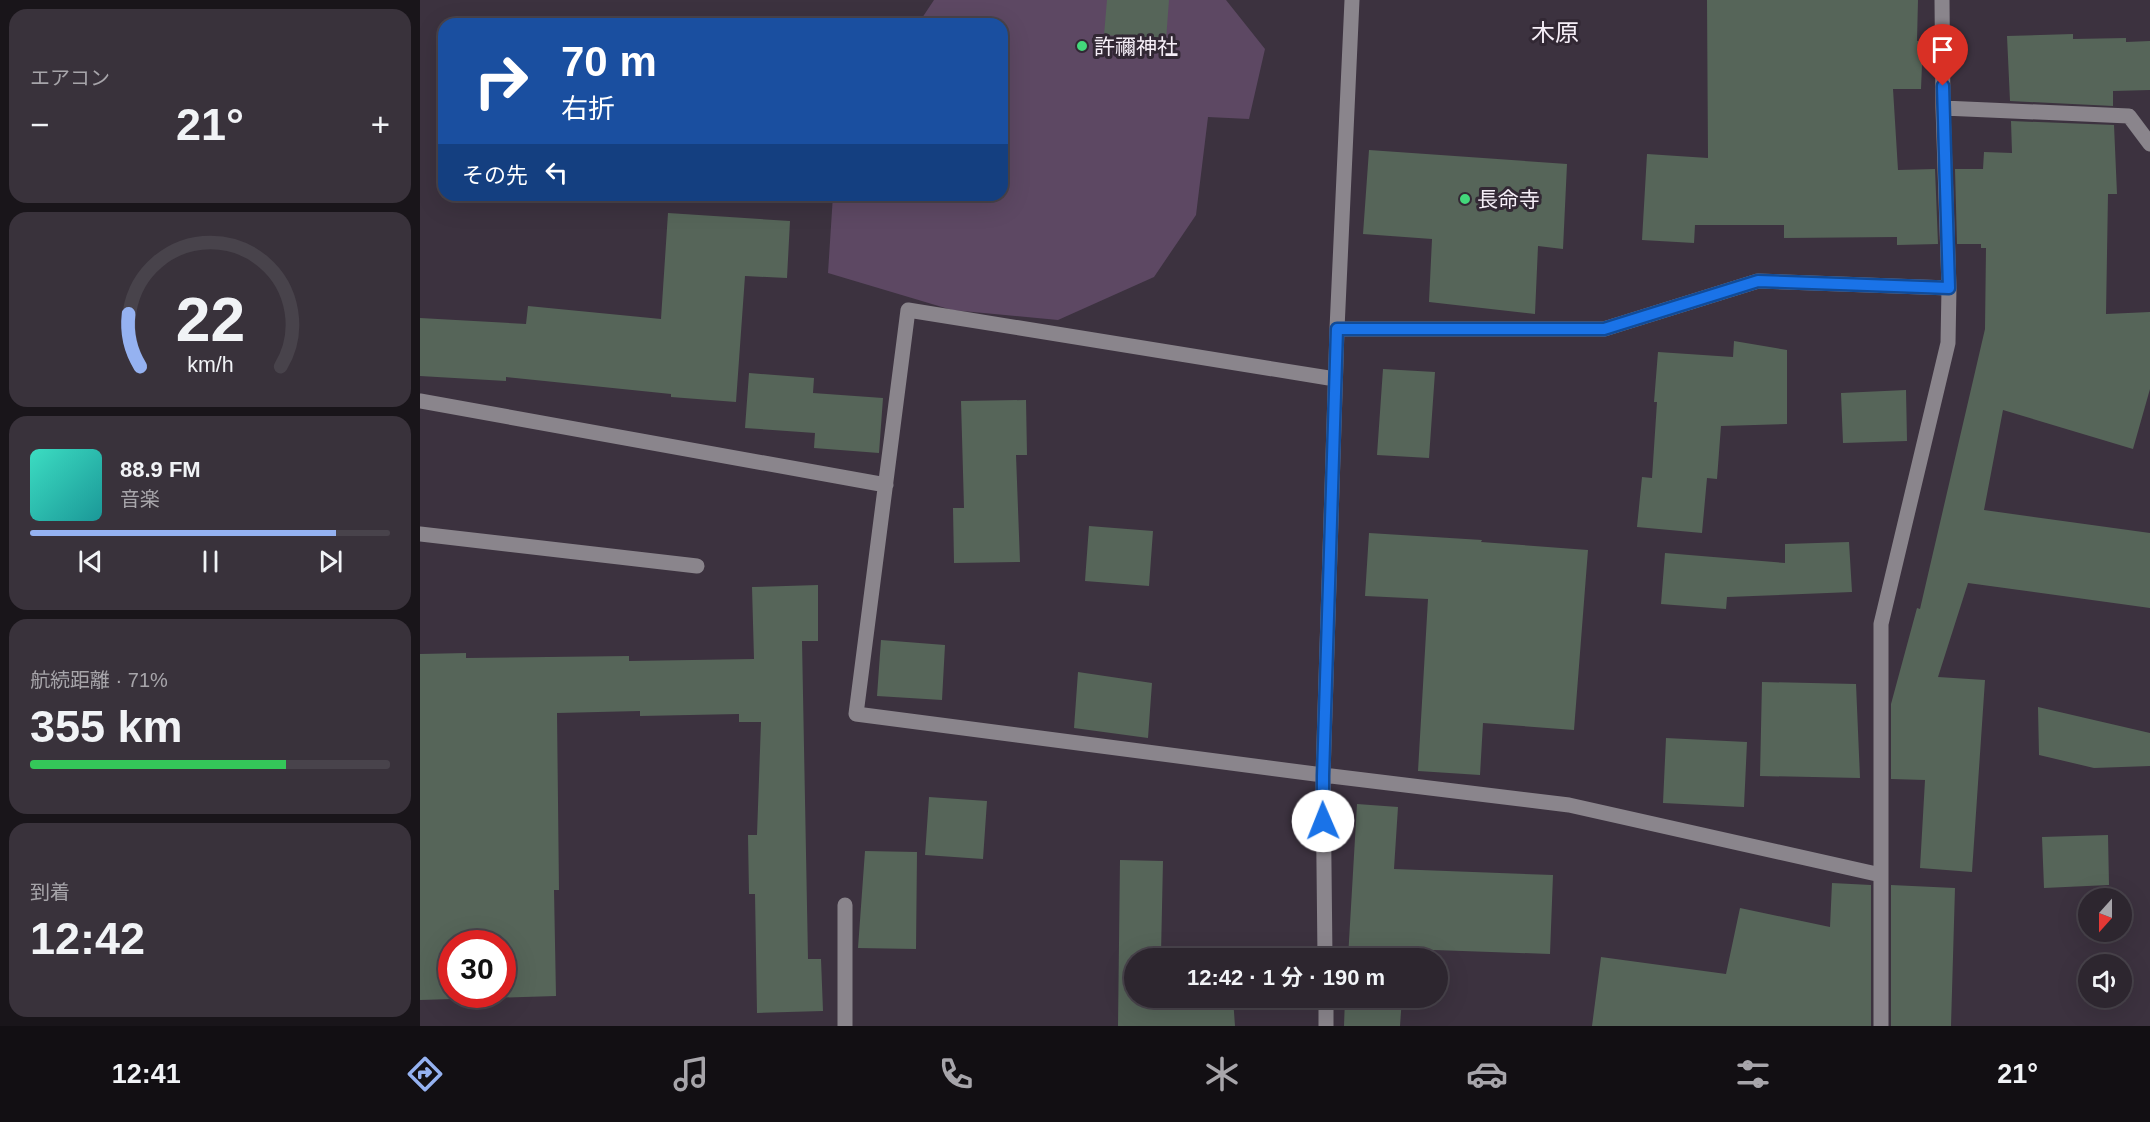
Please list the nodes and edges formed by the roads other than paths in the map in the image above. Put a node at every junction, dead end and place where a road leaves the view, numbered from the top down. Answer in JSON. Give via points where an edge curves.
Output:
{"nodes":[{"id":1,"x":1352,"y":0,"type":"edge"},
{"id":2,"x":1942,"y":0,"type":"edge"},
{"id":3,"x":1943,"y":108,"type":"junction"},
{"id":4,"x":2150,"y":144,"type":"edge"},
{"id":5,"x":1949,"y":288,"type":"junction"},
{"id":6,"x":1337,"y":329,"type":"junction"},
{"id":7,"x":1335,"y":379,"type":"junction"},
{"id":8,"x":420,"y":401,"type":"edge"},
{"id":9,"x":886,"y":484,"type":"junction"},
{"id":10,"x":420,"y":534,"type":"edge"},
{"id":11,"x":697,"y":566,"type":"dead end"},
{"id":12,"x":1323,"y":776,"type":"junction"},
{"id":13,"x":1881,"y":875,"type":"junction"},
{"id":14,"x":845,"y":905,"type":"dead end"},
{"id":15,"x":1325,"y":948,"type":"edge"},
{"id":16,"x":1326,"y":1008,"type":"edge"},
{"id":17,"x":845,"y":1026,"type":"edge"},
{"id":18,"x":1326,"y":1026,"type":"edge"},
{"id":19,"x":1881,"y":1026,"type":"edge"}],
"edges":[{"from":1,"to":6,"type":"street"},
{"from":2,"to":3,"type":"street"},
{"from":3,"to":4,"type":"street","via":[[2129,116]]},
{"from":3,"to":5,"type":"street"},
{"from":5,"to":6,"type":"street","via":[[1758,281],[1604,329]]},
{"from":5,"to":13,"type":"street","via":[[1948,343],[1881,624]]},
{"from":6,"to":7,"type":"street"},
{"from":7,"to":9,"type":"street","via":[[908,310]]},
{"from":7,"to":12,"type":"street"},
{"from":8,"to":9,"type":"street"},
{"from":9,"to":12,"type":"street","via":[[856,714]]},
{"from":10,"to":11,"type":"street"},
{"from":12,"to":13,"type":"street","via":[[1569,805]]},
{"from":12,"to":15,"type":"street"},
{"from":13,"to":19,"type":"street"},
{"from":14,"to":17,"type":"street"},
{"from":16,"to":18,"type":"street"}]}
